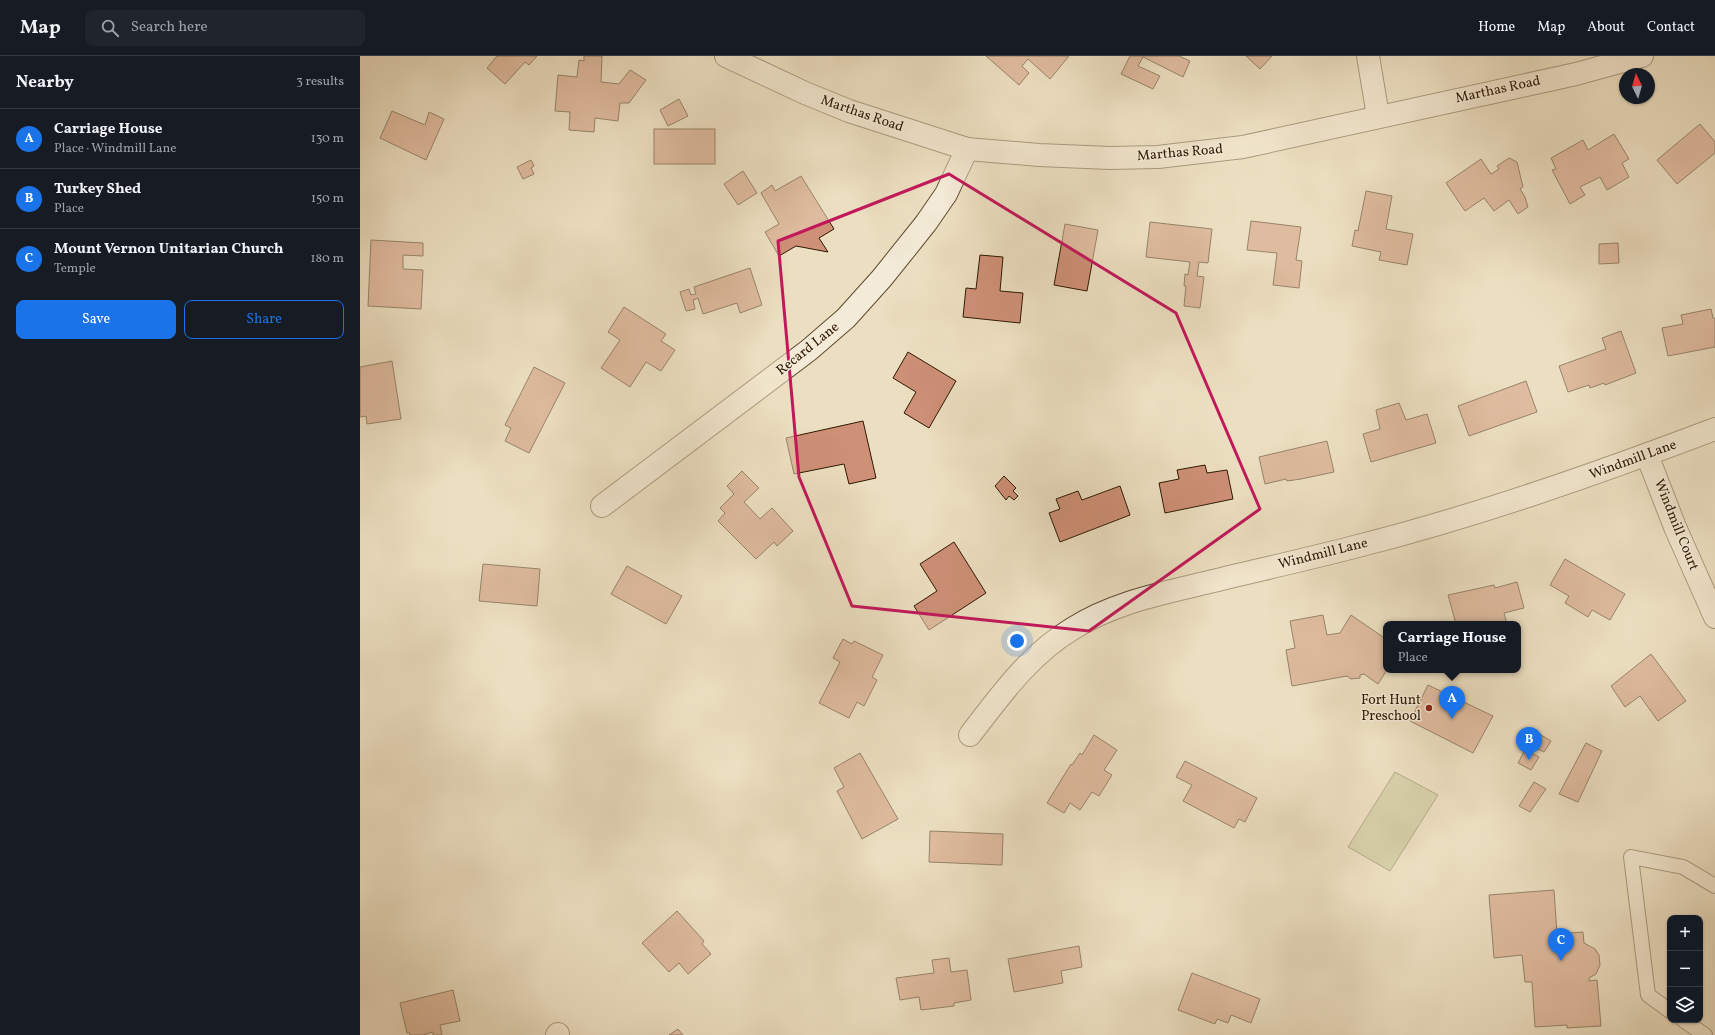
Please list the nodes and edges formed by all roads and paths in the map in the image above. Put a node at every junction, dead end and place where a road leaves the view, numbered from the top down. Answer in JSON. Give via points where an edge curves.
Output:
{"nodes":[{"id":1,"x":726,"y":56,"type":"edge"},
{"id":2,"x":1368,"y":56,"type":"edge"},
{"id":3,"x":1642,"y":56,"type":"edge"},
{"id":4,"x":1378,"y":116,"type":"junction"},
{"id":5,"x":967,"y":149,"type":"junction"},
{"id":6,"x":1715,"y":429,"type":"edge"},
{"id":7,"x":1647,"y":455,"type":"junction"},
{"id":8,"x":602,"y":506,"type":"dead end"},
{"id":9,"x":1715,"y":617,"type":"edge"},
{"id":10,"x":970,"y":735,"type":"dead end"},
{"id":11,"x":1715,"y":886,"type":"edge"},
{"id":12,"x":1667,"y":1009,"type":"edge"},
{"id":13,"x":1687,"y":1023,"type":"edge"},
{"id":14,"x":1704,"y":1035,"type":"edge"}],
"edges":[{"from":1,"to":5,"type":"street","name":"Marthas Road","via":[[849,111]]},
{"from":2,"to":4,"type":"street"},
{"from":3,"to":4,"type":"street","name":"Marthas Road","via":[[1576,74]]},
{"from":4,"to":5,"type":"street","name":"Marthas Road","via":[[1243,146],[1158,157],[1110,158]]},
{"from":5,"to":8,"type":"street","name":"Recard Lane","via":[[946,194],[926,223],[846,318],[809,350]]},
{"from":6,"to":7,"type":"street","name":"Windmill Lane"},
{"from":7,"to":9,"type":"street","name":"Windmill Court"},
{"from":7,"to":10,"type":"street","name":"Windmill Lane","via":[[1460,519],[1149,596],[1112,608],[1072,629],[1037,655],[1013,680]]},
{"from":11,"to":12,"type":"lane","via":[[1683,867],[1631,857],[1648,995]]},
{"from":13,"to":14,"type":"lane"}]}
